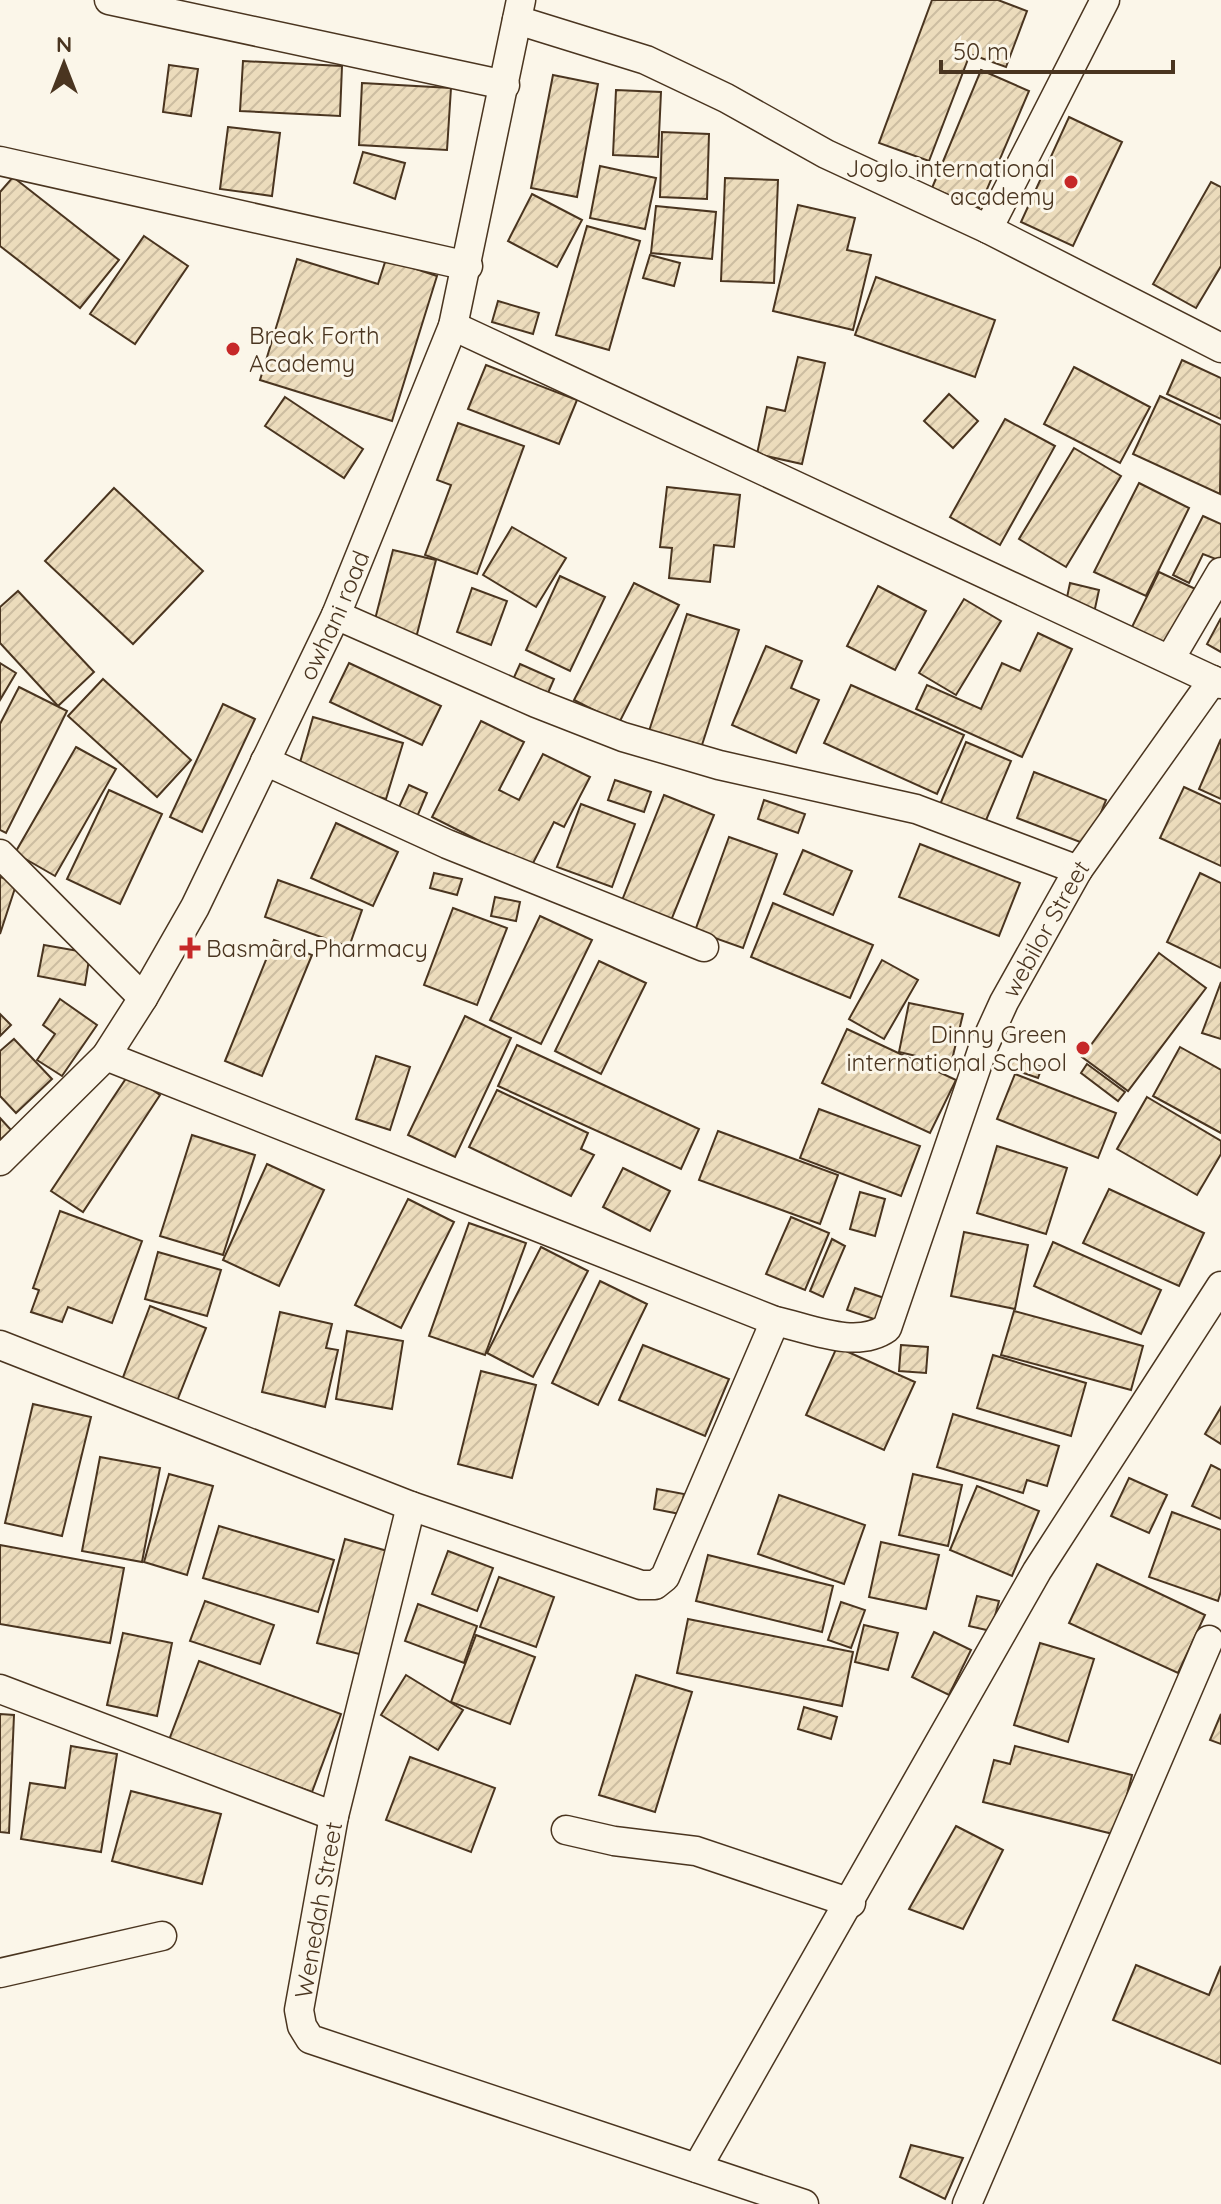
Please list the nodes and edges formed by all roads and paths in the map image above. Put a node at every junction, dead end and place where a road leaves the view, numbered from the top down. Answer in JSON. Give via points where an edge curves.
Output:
{"nodes":[{"id":1,"x":109,"y":0,"type":"edge"},
{"id":2,"x":1105,"y":0,"type":"edge"},
{"id":3,"x":519,"y":10,"type":"edge"},
{"id":4,"x":505,"y":85,"type":"junction"},
{"id":5,"x":0,"y":161,"type":"edge"},
{"id":6,"x":988,"y":229,"type":"junction"},
{"id":7,"x":468,"y":266,"type":"junction"},
{"id":8,"x":453,"y":326,"type":"junction"},
{"id":9,"x":1221,"y":348,"type":"edge"},
{"id":10,"x":1221,"y":572,"type":"edge"},
{"id":11,"x":336,"y":615,"type":"junction"},
{"id":12,"x":1170,"y":659,"type":"junction"},
{"id":13,"x":1217,"y":682,"type":"edge"},
{"id":14,"x":265,"y":761,"type":"junction"},
{"id":15,"x":0,"y":854,"type":"edge"},
{"id":16,"x":1078,"y":870,"type":"junction"},
{"id":17,"x":704,"y":947,"type":"dead end"},
{"id":18,"x":143,"y":998,"type":"junction"},
{"id":19,"x":106,"y":1056,"type":"junction"},
{"id":20,"x":0,"y":1161,"type":"edge"},
{"id":21,"x":1221,"y":1286,"type":"edge"},
{"id":22,"x":775,"y":1321,"type":"junction"},
{"id":23,"x":0,"y":1345,"type":"edge"},
{"id":24,"x":411,"y":1506,"type":"junction"},
{"id":25,"x":1209,"y":1640,"type":"dead end"},
{"id":26,"x":0,"y":1689,"type":"edge"},
{"id":27,"x":334,"y":1816,"type":"junction"},
{"id":28,"x":566,"y":1830,"type":"dead end"},
{"id":29,"x":851,"y":1903,"type":"junction"},
{"id":30,"x":162,"y":1936,"type":"dead end"},
{"id":31,"x":0,"y":1973,"type":"edge"},
{"id":32,"x":697,"y":2168,"type":"junction"},
{"id":33,"x":756,"y":2197,"type":"edge"},
{"id":34,"x":804,"y":2204,"type":"edge"},
{"id":35,"x":967,"y":2204,"type":"edge"}],
"edges":[{"from":1,"to":4,"type":"street"},
{"from":2,"to":6,"type":"street"},
{"from":3,"to":4,"type":"street","name":"owhani road"},
{"from":3,"to":6,"type":"street","via":[[646,60],[826,154]]},
{"from":4,"to":7,"type":"street","name":"owhani road"},
{"from":5,"to":7,"type":"street"},
{"from":6,"to":9,"type":"street"},
{"from":7,"to":8,"type":"street","name":"owhani road"},
{"from":8,"to":11,"type":"street","name":"owhani road"},
{"from":8,"to":12,"type":"street"},
{"from":10,"to":12,"type":"street"},
{"from":11,"to":14,"type":"street","name":"owhani road"},
{"from":11,"to":16,"type":"street","via":[[623,737],[719,765],[916,809]]},
{"from":12,"to":13,"type":"street"},
{"from":13,"to":16,"type":"street","name":"webilor Street"},
{"from":14,"to":17,"type":"street","via":[[447,844]]},
{"from":14,"to":18,"type":"street","name":"owhani road","via":[[195,907]]},
{"from":15,"to":18,"type":"street"},
{"from":16,"to":22,"type":"street","name":"webilor Street","via":[[983,1048],[887,1328],[858,1339]]},
{"from":18,"to":19,"type":"street","name":"owhani road"},
{"from":19,"to":20,"type":"street","name":"owhani road"},
{"from":19,"to":22,"type":"street"},
{"from":21,"to":29,"type":"street","via":[[1037,1571]]},
{"from":22,"to":24,"type":"street","via":[[665,1577],[655,1585],[641,1585]]},
{"from":23,"to":24,"type":"street"},
{"from":24,"to":27,"type":"street","name":"Wenedah Street"},
{"from":25,"to":35,"type":"street"},
{"from":26,"to":27,"type":"street"},
{"from":27,"to":32,"type":"street","name":"Wenedah Street","via":[[299,2010],[310,2039]]},
{"from":28,"to":29,"type":"street","via":[[696,1851]]},
{"from":29,"to":32,"type":"street"},
{"from":30,"to":31,"type":"street"},
{"from":32,"to":33,"type":"street","name":"Wenedah Street"},
{"from":33,"to":34,"type":"street","name":"Wenedah Street"}]}
